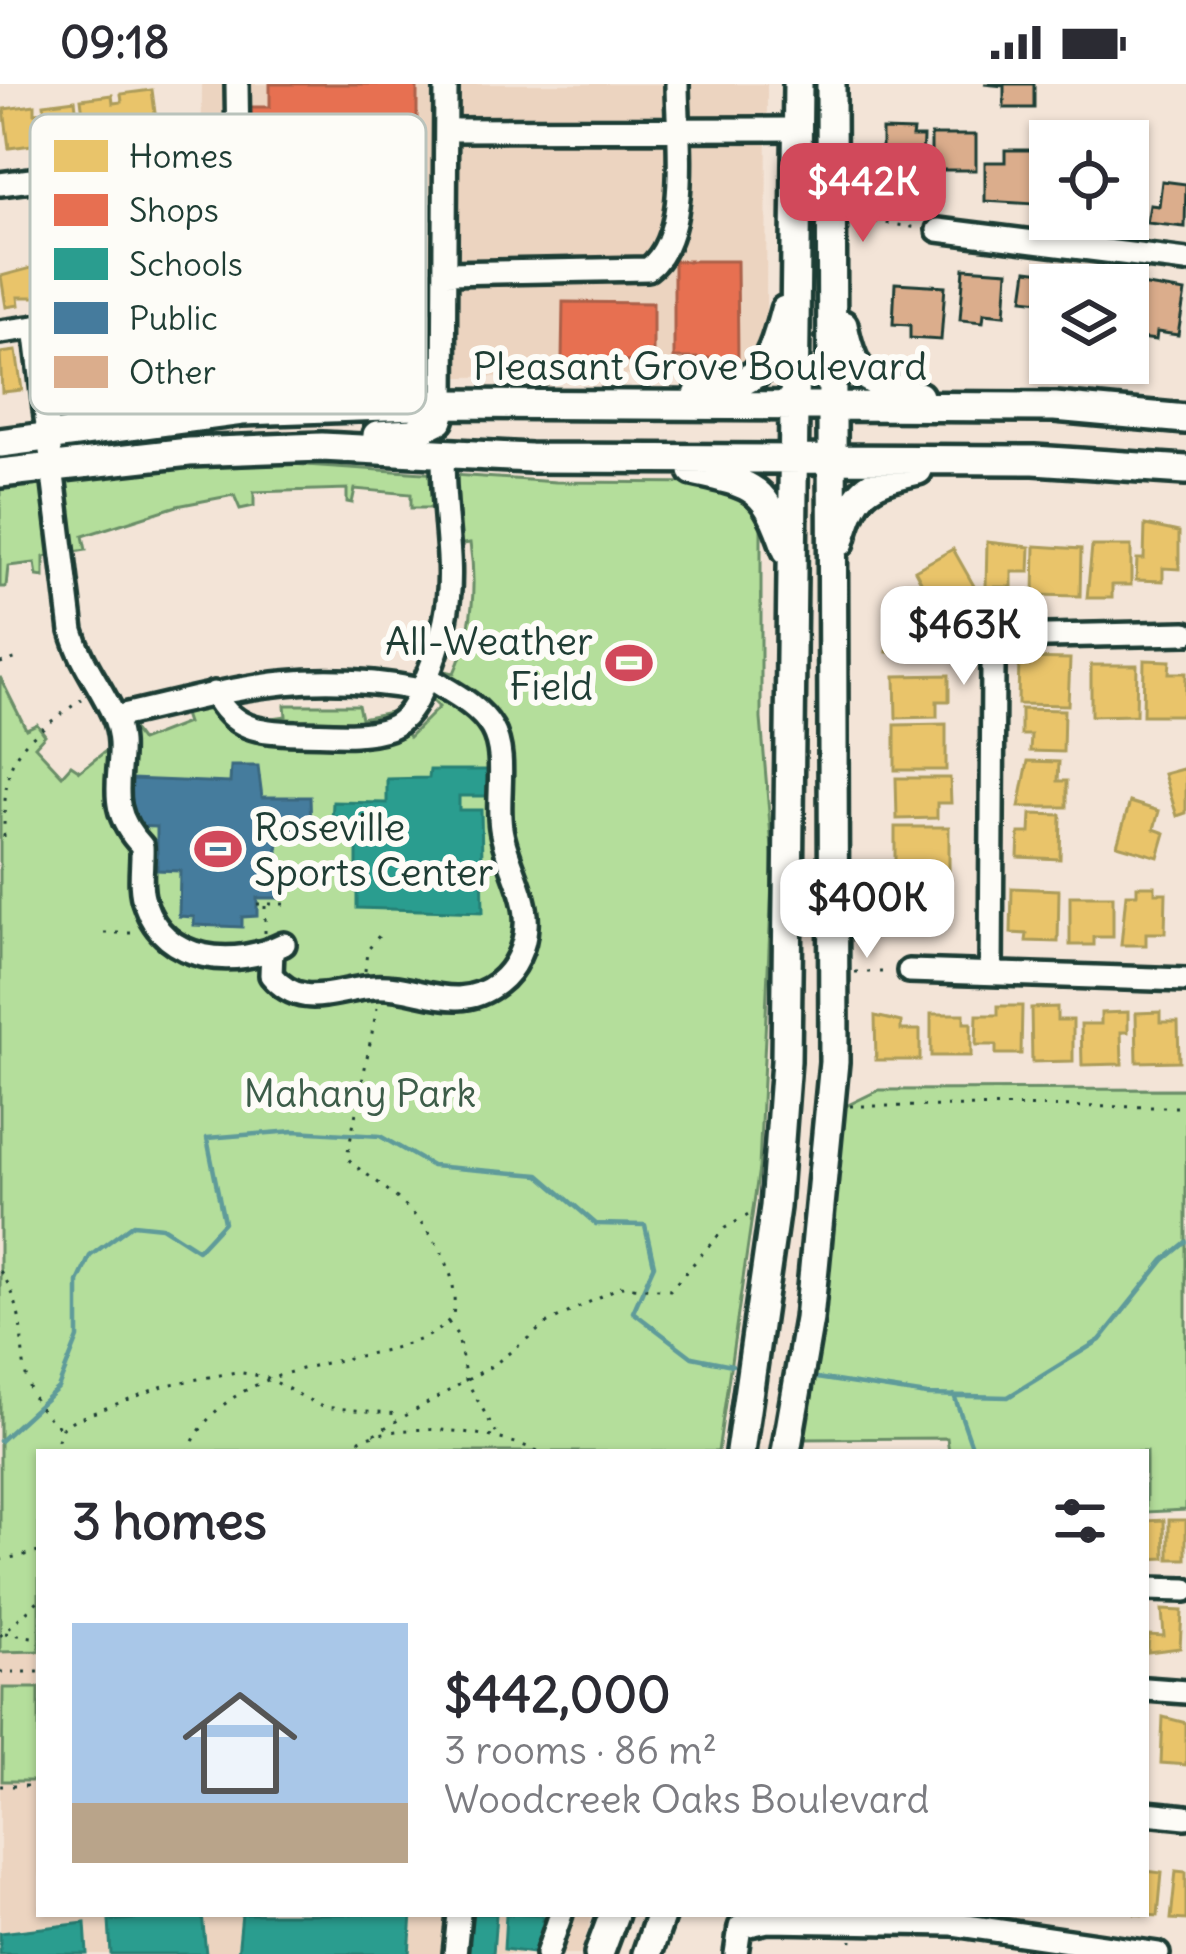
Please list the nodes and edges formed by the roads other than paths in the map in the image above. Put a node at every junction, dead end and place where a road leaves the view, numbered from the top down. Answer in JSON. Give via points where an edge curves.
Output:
{"nodes":[{"id":1,"x":237,"y":84,"type":"edge"},
{"id":2,"x":446,"y":84,"type":"edge"},
{"id":3,"x":676,"y":84,"type":"edge"},
{"id":4,"x":798,"y":84,"type":"edge"},
{"id":5,"x":831,"y":84,"type":"edge"},
{"id":6,"x":237,"y":114,"type":"edge"},
{"id":7,"x":797,"y":129,"type":"junction"},
{"id":8,"x":446,"y":130,"type":"junction"},
{"id":9,"x":676,"y":130,"type":"junction"},
{"id":10,"x":30,"y":180,"type":"edge"},
{"id":11,"x":0,"y":184,"type":"edge"},
{"id":12,"x":938,"y":230,"type":"road end"},
{"id":13,"x":1186,"y":261,"type":"edge"},
{"id":14,"x":831,"y":269,"type":"junction"},
{"id":15,"x":795,"y":271,"type":"junction"},
{"id":16,"x":446,"y":273,"type":"junction"},
{"id":17,"x":30,"y":328,"type":"edge"},
{"id":18,"x":0,"y":332,"type":"edge"},
{"id":19,"x":444,"y":404,"type":"junction"},
{"id":20,"x":426,"y":405,"type":"edge"},
{"id":21,"x":660,"y":405,"type":"junction"},
{"id":22,"x":794,"y":406,"type":"junction"},
{"id":23,"x":831,"y":406,"type":"junction"},
{"id":24,"x":952,"y":406,"type":"junction"},
{"id":25,"x":47,"y":414,"type":"edge"},
{"id":26,"x":220,"y":414,"type":"edge"},
{"id":27,"x":1186,"y":419,"type":"edge"},
{"id":28,"x":50,"y":437,"type":"junction"},
{"id":29,"x":0,"y":443,"type":"edge"},
{"id":30,"x":272,"y":447,"type":"junction"},
{"id":31,"x":443,"y":454,"type":"junction"},
{"id":32,"x":642,"y":459,"type":"junction"},
{"id":33,"x":794,"y":459,"type":"junction"},
{"id":34,"x":831,"y":459,"type":"junction"},
{"id":35,"x":963,"y":459,"type":"junction"},
{"id":36,"x":50,"y":467,"type":"junction"},
{"id":37,"x":1186,"y":470,"type":"edge"},
{"id":38,"x":0,"y":473,"type":"edge"},
{"id":39,"x":793,"y":567,"type":"junction"},
{"id":40,"x":830,"y":568,"type":"junction"},
{"id":41,"x":1186,"y":633,"type":"edge"},
{"id":42,"x":424,"y":684,"type":"junction"},
{"id":43,"x":214,"y":693,"type":"junction"},
{"id":44,"x":115,"y":717,"type":"junction"},
{"id":45,"x":909,"y":971,"type":"road end"},
{"id":46,"x":992,"y":973,"type":"junction"},
{"id":47,"x":1186,"y":980,"type":"edge"},
{"id":48,"x":740,"y":1449,"type":"edge"},
{"id":49,"x":787,"y":1449,"type":"edge"},
{"id":50,"x":1149,"y":1589,"type":"edge"},
{"id":51,"x":1186,"y":1590,"type":"edge"},
{"id":52,"x":1149,"y":1689,"type":"edge"},
{"id":53,"x":1186,"y":1692,"type":"edge"},
{"id":54,"x":1149,"y":1813,"type":"edge"},
{"id":55,"x":1186,"y":1817,"type":"edge"},
{"id":56,"x":459,"y":1917,"type":"edge"},
{"id":57,"x":560,"y":1917,"type":"edge"},
{"id":58,"x":613,"y":1917,"type":"edge"},
{"id":59,"x":661,"y":1917,"type":"edge"},
{"id":60,"x":455,"y":1954,"type":"edge"},
{"id":61,"x":547,"y":1954,"type":"edge"},
{"id":62,"x":599,"y":1954,"type":"edge"},
{"id":63,"x":647,"y":1954,"type":"edge"},
{"id":64,"x":736,"y":1954,"type":"edge"},
{"id":65,"x":1158,"y":1954,"type":"edge"}],
"edges":[{"from":1,"to":6,"type":"street"},
{"from":2,"to":8,"type":"street"},
{"from":3,"to":9,"type":"street"},
{"from":4,"to":7,"type":"main road"},
{"from":5,"to":14,"type":"main road"},
{"from":7,"to":9,"type":"street"},
{"from":7,"to":15,"type":"main road"},
{"from":8,"to":9,"type":"street"},
{"from":8,"to":16,"type":"street"},
{"from":9,"to":16,"type":"street","via":[[676,226],[648,269]]},
{"from":10,"to":11,"type":"street"},
{"from":12,"to":13,"type":"street"},
{"from":14,"to":23,"type":"main road"},
{"from":14,"to":24,"type":"main road","via":[[857,371],[880,386]]},
{"from":15,"to":21,"type":"main road","via":[[760,374]]},
{"from":15,"to":22,"type":"main road"},
{"from":16,"to":19,"type":"street"},
{"from":17,"to":18,"type":"street"},
{"from":19,"to":20,"type":"main road","name":"Pleasant Grove Boulevard"},
{"from":19,"to":21,"type":"main road","name":"Pleasant Grove Boulevard"},
{"from":19,"to":30,"type":"main road","via":[[440,420],[413,433]]},
{"from":21,"to":22,"type":"main road","name":"Pleasant Grove Boulevard"},
{"from":22,"to":23,"type":"main road","name":"Pleasant Grove Boulevard"},
{"from":22,"to":33,"type":"main road"},
{"from":23,"to":24,"type":"main road","name":"Pleasant Grove Boulevard"},
{"from":23,"to":34,"type":"main road"},
{"from":24,"to":27,"type":"main road","name":"Pleasant Grove Boulevard"},
{"from":25,"to":28,"type":"street"},
{"from":26,"to":28,"type":"main road","name":"Pleasant Grove Boulevard"},
{"from":28,"to":29,"type":"main road","name":"Pleasant Grove Boulevard"},
{"from":28,"to":36,"type":"street"},
{"from":30,"to":31,"type":"main road"},
{"from":30,"to":36,"type":"main road"},
{"from":31,"to":32,"type":"main road"},
{"from":31,"to":42,"type":"street","via":[[442,522],[453,582],[444,638]]},
{"from":32,"to":33,"type":"main road"},
{"from":32,"to":39,"type":"main road","via":[[758,490]]},
{"from":33,"to":34,"type":"main road"},
{"from":33,"to":39,"type":"main road"},
{"from":34,"to":35,"type":"main road"},
{"from":34,"to":40,"type":"main road"},
{"from":35,"to":37,"type":"main road"},
{"from":35,"to":40,"type":"main road","via":[[867,486],[849,508]]},
{"from":36,"to":38,"type":"main road"},
{"from":36,"to":44,"type":"street","via":[[72,631]]},
{"from":39,"to":48,"type":"main road","via":[[790,937],[775,1207]]},
{"from":40,"to":49,"type":"main road","via":[[830,1105],[809,1319]]},
{"from":41,"to":46,"type":"street","via":[[998,637]]},
{"from":42,"to":43,"type":"street","via":[[312,679]]},
{"from":42,"to":43,"type":"street","via":[[389,728],[350,734],[235,723]]},
{"from":42,"to":44,"type":"street","via":[[474,706],[495,733],[502,836],[526,927],[512,968],[479,992],[440,1000],[371,988],[299,996],[271,975],[273,949],[233,961],[202,956],[156,924],[144,903],[142,846],[122,825]]},
{"from":43,"to":44,"type":"street"},
{"from":45,"to":46,"type":"street"},
{"from":46,"to":47,"type":"street"},
{"from":50,"to":51,"type":"street"},
{"from":52,"to":53,"type":"street"},
{"from":54,"to":55,"type":"street"},
{"from":56,"to":60,"type":"street"},
{"from":57,"to":61,"type":"street"},
{"from":58,"to":62,"type":"main road"},
{"from":59,"to":63,"type":"main road"},
{"from":64,"to":65,"type":"street","via":[[740,1927],[768,1921],[953,1924]]}]}
